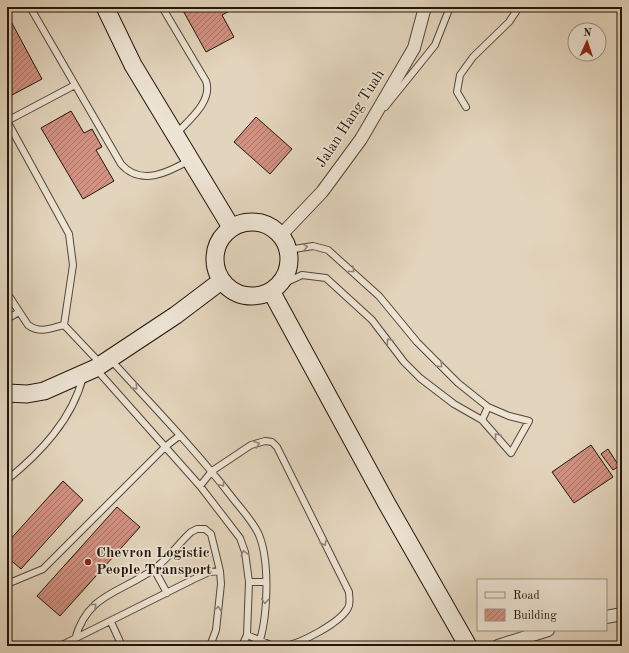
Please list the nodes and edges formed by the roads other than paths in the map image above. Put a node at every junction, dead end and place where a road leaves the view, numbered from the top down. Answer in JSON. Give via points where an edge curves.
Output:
{"nodes":[{"id":1,"x":30,"y":7,"type":"edge"},
{"id":2,"x":105,"y":7,"type":"edge"},
{"id":3,"x":162,"y":7,"type":"edge"},
{"id":4,"x":425,"y":7,"type":"edge"},
{"id":5,"x":450,"y":7,"type":"edge"},
{"id":6,"x":519,"y":7,"type":"edge"},
{"id":7,"x":75,"y":85,"type":"junction"},
{"id":8,"x":466,"y":107,"type":"dead end"},
{"id":9,"x":7,"y":121,"type":"edge"},
{"id":10,"x":176,"y":134,"type":"junction"},
{"id":11,"x":361,"y":139,"type":"junction"},
{"id":12,"x":190,"y":160,"type":"junction"},
{"id":13,"x":232,"y":227,"type":"junction"},
{"id":14,"x":281,"y":235,"type":"junction"},
{"id":15,"x":288,"y":250,"type":"junction"},
{"id":16,"x":221,"y":281,"type":"junction"},
{"id":17,"x":274,"y":289,"type":"junction"},
{"id":18,"x":7,"y":293,"type":"edge"},
{"id":19,"x":19,"y":312,"type":"junction"},
{"id":20,"x":7,"y":319,"type":"edge"},
{"id":21,"x":64,"y":324,"type":"junction"},
{"id":22,"x":97,"y":366,"type":"junction"},
{"id":23,"x":7,"y":393,"type":"edge"},
{"id":24,"x":488,"y":406,"type":"junction"},
{"id":25,"x":482,"y":420,"type":"junction"},
{"id":26,"x":180,"y":436,"type":"junction"},
{"id":27,"x":165,"y":447,"type":"junction"},
{"id":28,"x":212,"y":471,"type":"junction"},
{"id":29,"x":7,"y":480,"type":"edge"},
{"id":30,"x":200,"y":486,"type":"junction"},
{"id":31,"x":154,"y":569,"type":"junction"},
{"id":32,"x":220,"y":571,"type":"junction"},
{"id":33,"x":248,"y":582,"type":"junction"},
{"id":34,"x":266,"y":582,"type":"junction"},
{"id":35,"x":7,"y":584,"type":"edge"},
{"id":36,"x":167,"y":593,"type":"junction"},
{"id":37,"x":622,"y":614,"type":"edge"},
{"id":38,"x":607,"y":617,"type":"edge"},
{"id":39,"x":111,"y":622,"type":"junction"},
{"id":40,"x":545,"y":631,"type":"edge"},
{"id":41,"x":247,"y":635,"type":"junction"},
{"id":42,"x":75,"y":639,"type":"junction"},
{"id":43,"x":259,"y":643,"type":"edge"},
{"id":44,"x":60,"y":646,"type":"edge"},
{"id":45,"x":122,"y":646,"type":"edge"},
{"id":46,"x":210,"y":646,"type":"edge"},
{"id":47,"x":242,"y":646,"type":"edge"},
{"id":48,"x":273,"y":646,"type":"edge"},
{"id":49,"x":284,"y":646,"type":"edge"},
{"id":50,"x":468,"y":646,"type":"edge"},
{"id":51,"x":498,"y":646,"type":"edge"}],
"edges":[{"from":1,"to":7,"type":"lane"},
{"from":2,"to":10,"type":"street","via":[[133,65]]},
{"from":3,"to":10,"type":"lane","via":[[209,88],[206,99]]},
{"from":4,"to":11,"type":"street","name":"Jalan Hang Tuah","via":[[414,48]]},
{"from":5,"to":11,"type":"lane","via":[[435,45]]},
{"from":6,"to":8,"type":"lane","via":[[509,22],[473,57],[460,75],[457,92]]},
{"from":7,"to":9,"type":"lane"},
{"from":7,"to":12,"type":"lane","via":[[126,170],[144,176],[167,173]]},
{"from":9,"to":21,"type":"lane","via":[[68,234],[73,265]]},
{"from":10,"to":12,"type":"street"},
{"from":11,"to":14,"type":"street","name":"Jalan Hang Tuah","via":[[322,192]]},
{"from":12,"to":13,"type":"street"},
{"from":13,"to":14,"type":"street","via":[[252,221],[263,223]]},
{"from":13,"to":16,"type":"street","via":[[224,234],[215,252],[214,262]]},
{"from":14,"to":15,"type":"street"},
{"from":15,"to":17,"type":"street","via":[[286,276]]},
{"from":15,"to":24,"type":"lane","one_way":true,"via":[[313,246],[328,250],[379,296],[417,342],[458,383]]},
{"from":16,"to":17,"type":"street","via":[[229,289],[250,296],[261,295]]},
{"from":16,"to":22,"type":"street","via":[[170,319]]},
{"from":25,"to":17,"type":"lane","one_way":true,"via":[[454,404],[420,378],[404,362],[372,320],[326,278],[302,275]]},
{"from":17,"to":50,"type":"street","via":[[387,504]]},
{"from":18,"to":19,"type":"lane"},
{"from":19,"to":20,"type":"lane"},
{"from":19,"to":21,"type":"lane","via":[[28,325],[39,331]]},
{"from":21,"to":22,"type":"lane"},
{"from":22,"to":23,"type":"street","via":[[44,391],[27,394]]},
{"from":22,"to":26,"type":"lane","one_way":true},
{"from":22,"to":27,"type":"lane"},
{"from":22,"to":29,"type":"lane","via":[[64,421],[31,459]]},
{"from":24,"to":25,"type":"lane"},
{"from":24,"to":25,"type":"lane","one_way":true,"via":[[509,416],[529,421],[511,453]]},
{"from":26,"to":27,"type":"lane"},
{"from":26,"to":28,"type":"lane"},
{"from":27,"to":30,"type":"lane"},
{"from":27,"to":35,"type":"lane","via":[[43,568]]},
{"from":28,"to":30,"type":"lane"},
{"from":28,"to":34,"type":"lane","one_way":true,"via":[[258,535],[263,552]]},
{"from":28,"to":49,"type":"lane","one_way":true,"via":[[251,445],[272,442],[277,447],[349,592],[347,610],[332,623],[306,638]]},
{"from":33,"to":30,"type":"lane","one_way":true,"via":[[245,552],[240,538]]},
{"from":31,"to":32,"type":"lane","via":[[191,532],[205,529],[211,534]]},
{"from":31,"to":36,"type":"lane"},
{"from":42,"to":31,"type":"lane","one_way":true,"via":[[82,620],[92,607],[118,588]]},
{"from":32,"to":36,"type":"lane","via":[[204,574]]},
{"from":46,"to":32,"type":"lane","one_way":true,"via":[[216,630]]},
{"from":33,"to":34,"type":"lane"},
{"from":33,"to":41,"type":"lane"},
{"from":34,"to":43,"type":"lane","one_way":true},
{"from":36,"to":39,"type":"lane"},
{"from":37,"to":38,"type":"street"},
{"from":39,"to":42,"type":"lane"},
{"from":39,"to":45,"type":"lane"},
{"from":40,"to":51,"type":"street"},
{"from":41,"to":43,"type":"lane"},
{"from":41,"to":47,"type":"lane"},
{"from":42,"to":44,"type":"lane"},
{"from":43,"to":48,"type":"lane"}]}
